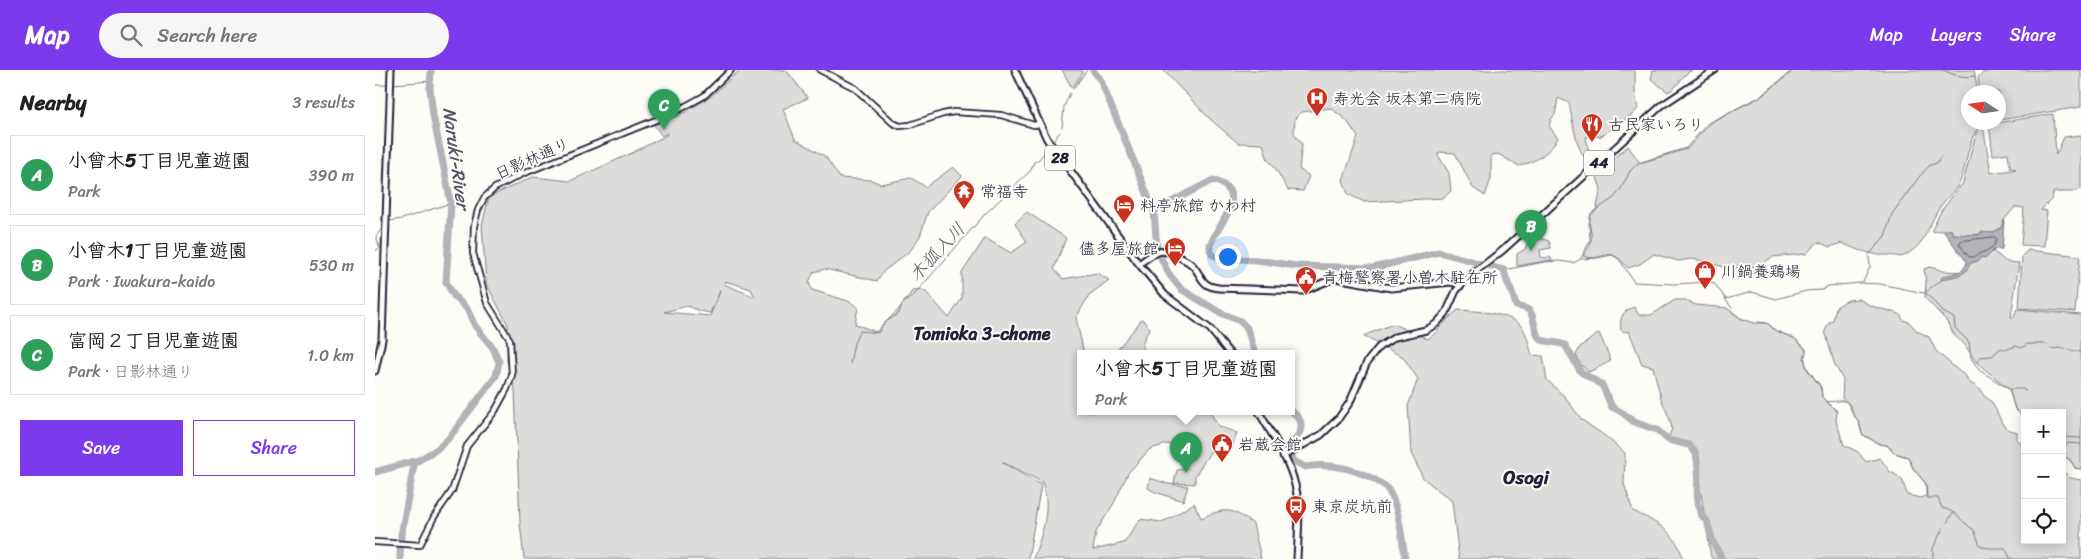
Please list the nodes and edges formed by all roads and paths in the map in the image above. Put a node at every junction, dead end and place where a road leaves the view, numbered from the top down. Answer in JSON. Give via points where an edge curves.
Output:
{"nodes":[{"id":1,"x":391,"y":70,"type":"edge"},
{"id":2,"x":731,"y":70,"type":"edge"},
{"id":3,"x":820,"y":70,"type":"edge"},
{"id":4,"x":1015,"y":70,"type":"edge"},
{"id":5,"x":1715,"y":70,"type":"edge"},
{"id":6,"x":1039,"y":124,"type":"junction"},
{"id":7,"x":1139,"y":264,"type":"junction"},
{"id":8,"x":1461,"y":285,"type":"junction"},
{"id":9,"x":1227,"y":350,"type":"edge"},
{"id":10,"x":377,"y":359,"type":"edge"},
{"id":11,"x":375,"y":371,"type":"edge"},
{"id":12,"x":1261,"y":415,"type":"edge"},
{"id":13,"x":1284,"y":455,"type":"junction"},
{"id":14,"x":375,"y":542,"type":"edge"},
{"id":15,"x":1297,"y":559,"type":"edge"}],
"edges":[{"from":1,"to":10,"type":"main road","via":[[382,340]]},
{"from":2,"to":14,"type":"street","name":"日影林通り","via":[[704,96],[673,113],[521,174],[484,198],[474,226],[473,253],[487,303],[510,340],[510,383],[495,411],[467,446],[452,491],[421,543],[418,546]]},
{"from":3,"to":6,"type":"street","via":[[855,88],[900,126],[954,112],[1001,115],[1031,125]]},
{"from":4,"to":6,"type":"main road","number":"28"},
{"from":5,"to":8,"type":"main road","number":"44","via":[[1662,106]]},
{"from":6,"to":7,"type":"main road","number":"28","via":[[1053,149]]},
{"from":7,"to":8,"type":"main road","via":[[1156,252],[1168,251],[1188,262],[1201,280],[1214,287],[1303,291],[1335,278],[1391,288],[1451,282]]},
{"from":7,"to":9,"type":"main road","number":"28","via":[[1165,295],[1210,329]]},
{"from":8,"to":13,"type":"main road","number":"44","via":[[1436,324],[1426,330],[1395,337],[1379,347],[1367,362],[1353,397],[1341,415],[1323,433]]},
{"from":10,"to":11,"type":"main road"},
{"from":12,"to":13,"type":"main road"},
{"from":13,"to":15,"type":"main road","via":[[1297,496]]}]}
